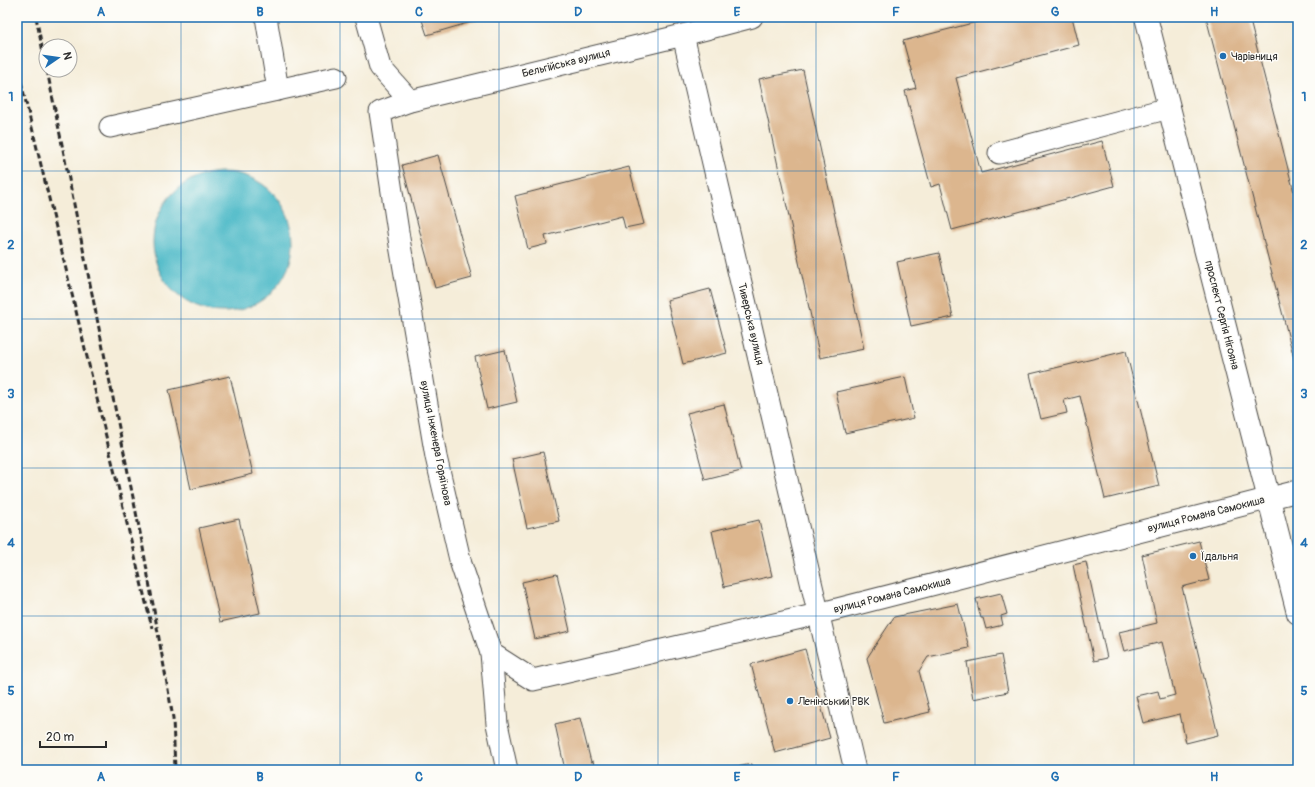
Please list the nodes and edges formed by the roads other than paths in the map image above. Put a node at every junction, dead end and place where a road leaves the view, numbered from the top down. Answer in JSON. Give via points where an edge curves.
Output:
{"nodes":[{"id":1,"x":266,"y":17,"type":"edge"},
{"id":2,"x":366,"y":17,"type":"edge"},
{"id":3,"x":752,"y":17,"type":"edge"},
{"id":4,"x":1146,"y":17,"type":"edge"},
{"id":5,"x":683,"y":35,"type":"junction"},
{"id":6,"x":336,"y":77,"type":"dead end"},
{"id":7,"x":278,"y":90,"type":"junction"},
{"id":8,"x":410,"y":101,"type":"junction"},
{"id":9,"x":1169,"y":108,"type":"junction"},
{"id":10,"x":380,"y":112,"type":"joint"},
{"id":11,"x":110,"y":127,"type":"dead end"},
{"id":12,"x":999,"y":153,"type":"dead end"},
{"id":13,"x":1298,"y":491,"type":"edge"},
{"id":14,"x":1268,"y":498,"type":"junction"},
{"id":15,"x":1298,"y":613,"type":"edge"},
{"id":16,"x":818,"y":614,"type":"junction"},
{"id":17,"x":491,"y":654,"type":"junction"},
{"id":18,"x":507,"y":770,"type":"edge"},
{"id":19,"x":855,"y":770,"type":"edge"}],
"edges":[{"from":1,"to":7,"type":"street"},
{"from":2,"to":8,"type":"street","via":[[380,67]]},
{"from":3,"to":5,"type":"street","name":"Бельгійська вулиця"},
{"from":4,"to":9,"type":"highway","name":"проспект Сергія Нігояна"},
{"from":5,"to":8,"type":"street","name":"Бельгійська вулиця"},
{"from":5,"to":16,"type":"street","name":"Тиверська вулиця"},
{"from":6,"to":7,"type":"street"},
{"from":7,"to":11,"type":"street"},
{"from":8,"to":10,"type":"street","name":"Бельгійська вулиця"},
{"from":9,"to":12,"type":"street"},
{"from":9,"to":14,"type":"highway","name":"проспект Сергія Нігояна"},
{"from":10,"to":17,"type":"street","name":"вулиця Інженера Горяїнова","via":[[436,457],[461,564]]},
{"from":13,"to":14,"type":"street","name":"вулиця Романа Самокиша"},
{"from":14,"to":15,"type":"highway","name":"проспект Сергія Нігояна"},
{"from":14,"to":16,"type":"street","name":"вулиця Романа Самокиша"},
{"from":16,"to":17,"type":"street","name":"вулиця Романа Самокиша","via":[[533,680]]},
{"from":16,"to":19,"type":"street","name":"Тиверська вулиця"},
{"from":17,"to":18,"type":"street","name":"вулиця Інженера Горяїнова","via":[[497,724]]}]}
